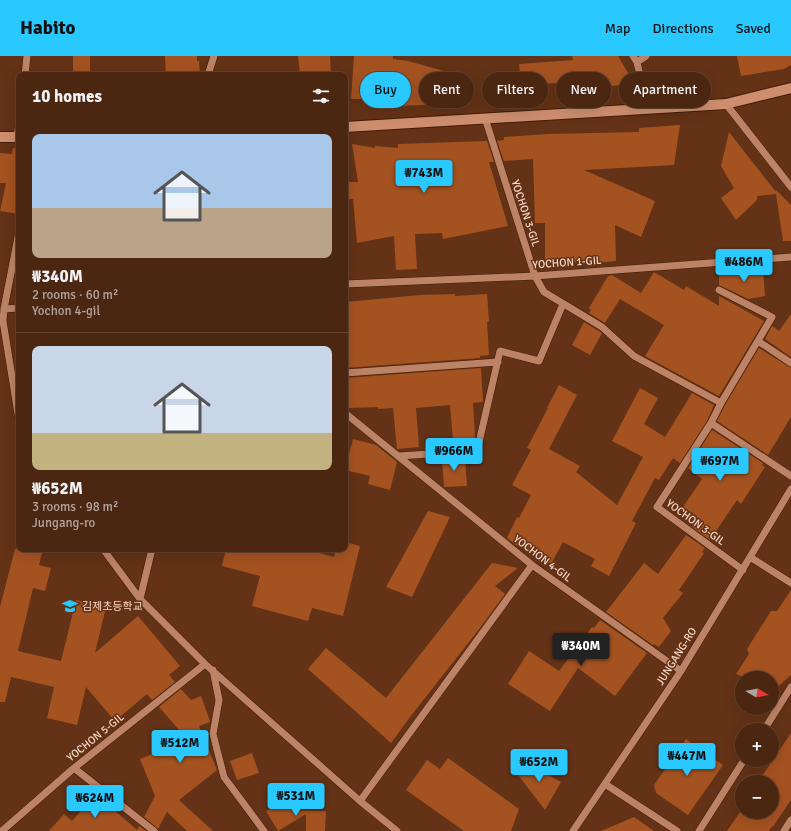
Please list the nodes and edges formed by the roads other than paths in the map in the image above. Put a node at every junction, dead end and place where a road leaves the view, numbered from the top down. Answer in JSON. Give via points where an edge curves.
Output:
{"nodes":[{"id":1,"x":27,"y":56,"type":"edge"},
{"id":2,"x":214,"y":56,"type":"edge"},
{"id":3,"x":646,"y":56,"type":"edge"},
{"id":4,"x":635,"y":59,"type":"edge"},
{"id":5,"x":25,"y":72,"type":"edge"},
{"id":6,"x":209,"y":72,"type":"edge"},
{"id":7,"x":791,"y":88,"type":"edge"},
{"id":8,"x":726,"y":104,"type":"junction"},
{"id":9,"x":647,"y":109,"type":"junction"},
{"id":10,"x":484,"y":118,"type":"junction"},
{"id":11,"x":348,"y":127,"type":"edge"},
{"id":12,"x":0,"y":137,"type":"edge"},
{"id":13,"x":16,"y":137,"type":"edge"},
{"id":14,"x":791,"y":187,"type":"edge"},
{"id":15,"x":16,"y":247,"type":"edge"},
{"id":16,"x":791,"y":257,"type":"edge"},
{"id":17,"x":534,"y":276,"type":"junction"},
{"id":18,"x":348,"y":284,"type":"edge"},
{"id":19,"x":719,"y":290,"type":"dead end"},
{"id":20,"x":563,"y":304,"type":"junction"},
{"id":21,"x":16,"y":308,"type":"edge"},
{"id":22,"x":4,"y":309,"type":"junction"},
{"id":23,"x":758,"y":341,"type":"junction"},
{"id":24,"x":498,"y":362,"type":"junction"},
{"id":25,"x":791,"y":363,"type":"edge"},
{"id":26,"x":348,"y":373,"type":"edge"},
{"id":27,"x":16,"y":401,"type":"edge"},
{"id":28,"x":721,"y":403,"type":"junction"},
{"id":29,"x":348,"y":415,"type":"edge"},
{"id":30,"x":711,"y":423,"type":"junction"},
{"id":31,"x":398,"y":456,"type":"junction"},
{"id":32,"x":791,"y":476,"type":"edge"},
{"id":33,"x":791,"y":489,"type":"edge"},
{"id":34,"x":105,"y":552,"type":"edge"},
{"id":35,"x":151,"y":552,"type":"edge"},
{"id":36,"x":750,"y":557,"type":"junction"},
{"id":37,"x":532,"y":565,"type":"junction"},
{"id":38,"x":743,"y":570,"type":"junction"},
{"id":39,"x":791,"y":583,"type":"edge"},
{"id":40,"x":140,"y":599,"type":"junction"},
{"id":41,"x":205,"y":664,"type":"junction"},
{"id":42,"x":213,"y":670,"type":"junction"},
{"id":43,"x":680,"y":671,"type":"junction"},
{"id":44,"x":791,"y":688,"type":"edge"},
{"id":45,"x":768,"y":723,"type":"edge"},
{"id":46,"x":740,"y":767,"type":"edge"},
{"id":47,"x":74,"y":768,"type":"junction"},
{"id":48,"x":605,"y":784,"type":"junction"},
{"id":49,"x":360,"y":801,"type":"junction"},
{"id":50,"x":791,"y":820,"type":"edge"},
{"id":51,"x":2,"y":831,"type":"edge"},
{"id":52,"x":154,"y":831,"type":"edge"},
{"id":53,"x":264,"y":831,"type":"edge"},
{"id":54,"x":397,"y":831,"type":"edge"},
{"id":55,"x":573,"y":831,"type":"edge"},
{"id":56,"x":677,"y":831,"type":"edge"},
{"id":57,"x":699,"y":831,"type":"edge"},
{"id":58,"x":784,"y":831,"type":"edge"}],
"edges":[{"from":1,"to":5,"type":"street"},
{"from":2,"to":6,"type":"street"},
{"from":3,"to":4,"type":"street"},
{"from":4,"to":9,"type":"street"},
{"from":7,"to":8,"type":"main road"},
{"from":8,"to":9,"type":"main road"},
{"from":8,"to":14,"type":"street"},
{"from":9,"to":10,"type":"main road"},
{"from":10,"to":11,"type":"main road"},
{"from":10,"to":17,"type":"street","name":"YOCHON 3-GIL"},
{"from":12,"to":13,"type":"main road"},
{"from":15,"to":22,"type":"street"},
{"from":16,"to":17,"type":"street","name":"YOCHON 1-GIL"},
{"from":17,"to":18,"type":"street","name":"YOCHON 1-GIL"},
{"from":17,"to":20,"type":"street","name":"YOCHON 3-GIL","via":[[544,292]]},
{"from":19,"to":23,"type":"street","name":"YOCHON 3-GIL","via":[[772,317]]},
{"from":20,"to":24,"type":"street","via":[[539,361],[500,351]]},
{"from":20,"to":28,"type":"street","name":"YOCHON 3-GIL","via":[[602,327],[634,356]]},
{"from":21,"to":22,"type":"street"},
{"from":22,"to":27,"type":"street","via":[[3,321]]},
{"from":23,"to":25,"type":"street"},
{"from":23,"to":28,"type":"street","name":"YOCHON 3-GIL"},
{"from":24,"to":26,"type":"street"},
{"from":24,"to":31,"type":"street","via":[[477,451]]},
{"from":28,"to":30,"type":"street","name":"YOCHON 3-GIL"},
{"from":29,"to":31,"type":"street","name":"YOCHON 4-GIL"},
{"from":30,"to":32,"type":"street"},
{"from":30,"to":38,"type":"street","name":"YOCHON 3-GIL","via":[[657,507]]},
{"from":31,"to":37,"type":"street","name":"YOCHON 4-GIL"},
{"from":33,"to":36,"type":"street","name":"JUNGANG-RO"},
{"from":34,"to":40,"type":"street"},
{"from":35,"to":40,"type":"street"},
{"from":36,"to":38,"type":"street","name":"JUNGANG-RO"},
{"from":36,"to":39,"type":"street"},
{"from":37,"to":43,"type":"street","name":"YOCHON 4-GIL"},
{"from":37,"to":49,"type":"street"},
{"from":38,"to":43,"type":"street","name":"JUNGANG-RO"},
{"from":40,"to":41,"type":"street"},
{"from":41,"to":42,"type":"street"},
{"from":41,"to":47,"type":"street","name":"YOCHON 5-GIL"},
{"from":42,"to":49,"type":"street"},
{"from":42,"to":53,"type":"street","via":[[219,700],[212,734],[224,777]]},
{"from":43,"to":48,"type":"street","name":"JUNGANG-RO"},
{"from":44,"to":45,"type":"street"},
{"from":46,"to":57,"type":"street"},
{"from":47,"to":51,"type":"street","name":"YOCHON 5-GIL"},
{"from":47,"to":52,"type":"street"},
{"from":48,"to":55,"type":"street","name":"JUNGANG-RO"},
{"from":48,"to":56,"type":"street"},
{"from":49,"to":54,"type":"street"},
{"from":50,"to":58,"type":"street"}]}
